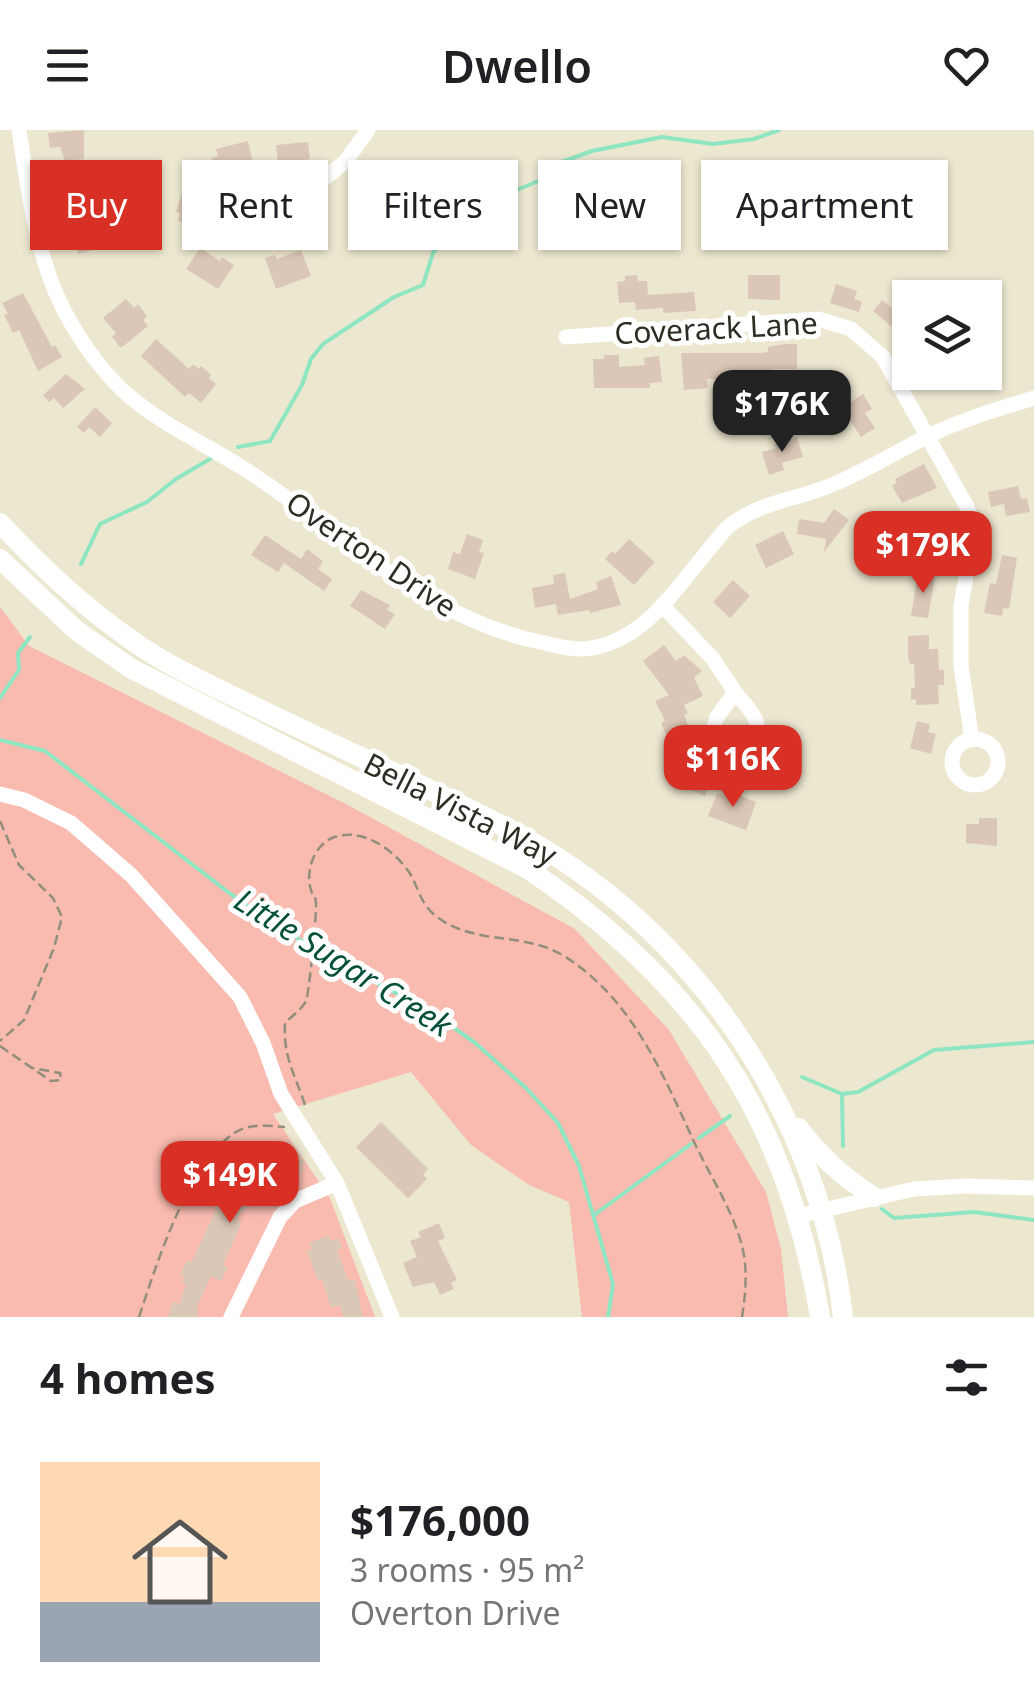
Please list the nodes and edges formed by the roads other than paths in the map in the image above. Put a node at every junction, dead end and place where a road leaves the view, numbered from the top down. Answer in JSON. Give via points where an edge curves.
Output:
{"nodes":[{"id":1,"x":19,"y":130,"type":"edge"},
{"id":2,"x":368,"y":130,"type":"edge"},
{"id":3,"x":328,"y":175,"type":"edge"},
{"id":4,"x":566,"y":337,"type":"dead end"},
{"id":5,"x":1034,"y":398,"type":"edge"},
{"id":6,"x":929,"y":436,"type":"junction"},
{"id":7,"x":0,"y":523,"type":"edge"},
{"id":8,"x":0,"y":559,"type":"edge"},
{"id":9,"x":662,"y":605,"type":"junction"},
{"id":10,"x":735,"y":692,"type":"dead end"},
{"id":11,"x":972,"y":740,"type":"dead end"},
{"id":12,"x":0,"y":794,"type":"edge"},
{"id":13,"x":774,"y":1092,"type":"junction"},
{"id":14,"x":338,"y":1183,"type":"junction"},
{"id":15,"x":1034,"y":1188,"type":"edge"},
{"id":16,"x":874,"y":1197,"type":"junction"},
{"id":17,"x":821,"y":1211,"type":"junction"},
{"id":18,"x":798,"y":1216,"type":"junction"},
{"id":19,"x":231,"y":1317,"type":"edge"},
{"id":20,"x":392,"y":1317,"type":"edge"},
{"id":21,"x":820,"y":1317,"type":"edge"},
{"id":22,"x":843,"y":1317,"type":"edge"}],
"edges":[{"from":1,"to":9,"type":"street","name":"Overton Drive","via":[[30,205],[71,324],[108,375],[149,412],[245,468],[420,595],[464,618],[525,639],[591,648],[638,630]]},
{"from":2,"to":3,"type":"street"},
{"from":4,"to":6,"type":"street","name":"Coverack Lane","via":[[835,324],[851,329],[882,357]]},
{"from":5,"to":6,"type":"street","name":"Overton Drive"},
{"from":6,"to":9,"type":"street","name":"Overton Drive","via":[[826,488],[770,502],[731,524]]},
{"from":6,"to":11,"type":"street","name":"Coverack Lane","via":[[974,530],[961,606]]},
{"from":7,"to":13,"type":"main road","name":"Bella Vista Way","via":[[42,569],[133,642],[518,834],[588,878],[656,936],[714,1000]]},
{"from":8,"to":18,"type":"main road","name":"Bella Vista Way","via":[[77,630],[132,669],[528,869],[585,908],[670,988],[722,1054],[766,1130]]},
{"from":9,"to":10,"type":"street"},
{"from":12,"to":14,"type":"street","via":[[72,823],[194,942],[240,997],[282,1094]]},
{"from":13,"to":16,"type":"main road","via":[[812,1146]]},
{"from":13,"to":17,"type":"main road","name":"Bella Vista Way"},
{"from":14,"to":19,"type":"street","via":[[295,1201],[280,1217]]},
{"from":14,"to":20,"type":"street"},
{"from":15,"to":16,"type":"street","via":[[965,1186]]},
{"from":16,"to":17,"type":"street"},
{"from":17,"to":18,"type":"street"},
{"from":17,"to":22,"type":"main road","name":"Bella Vista Way"},
{"from":18,"to":21,"type":"main road","name":"Bella Vista Way"}]}
